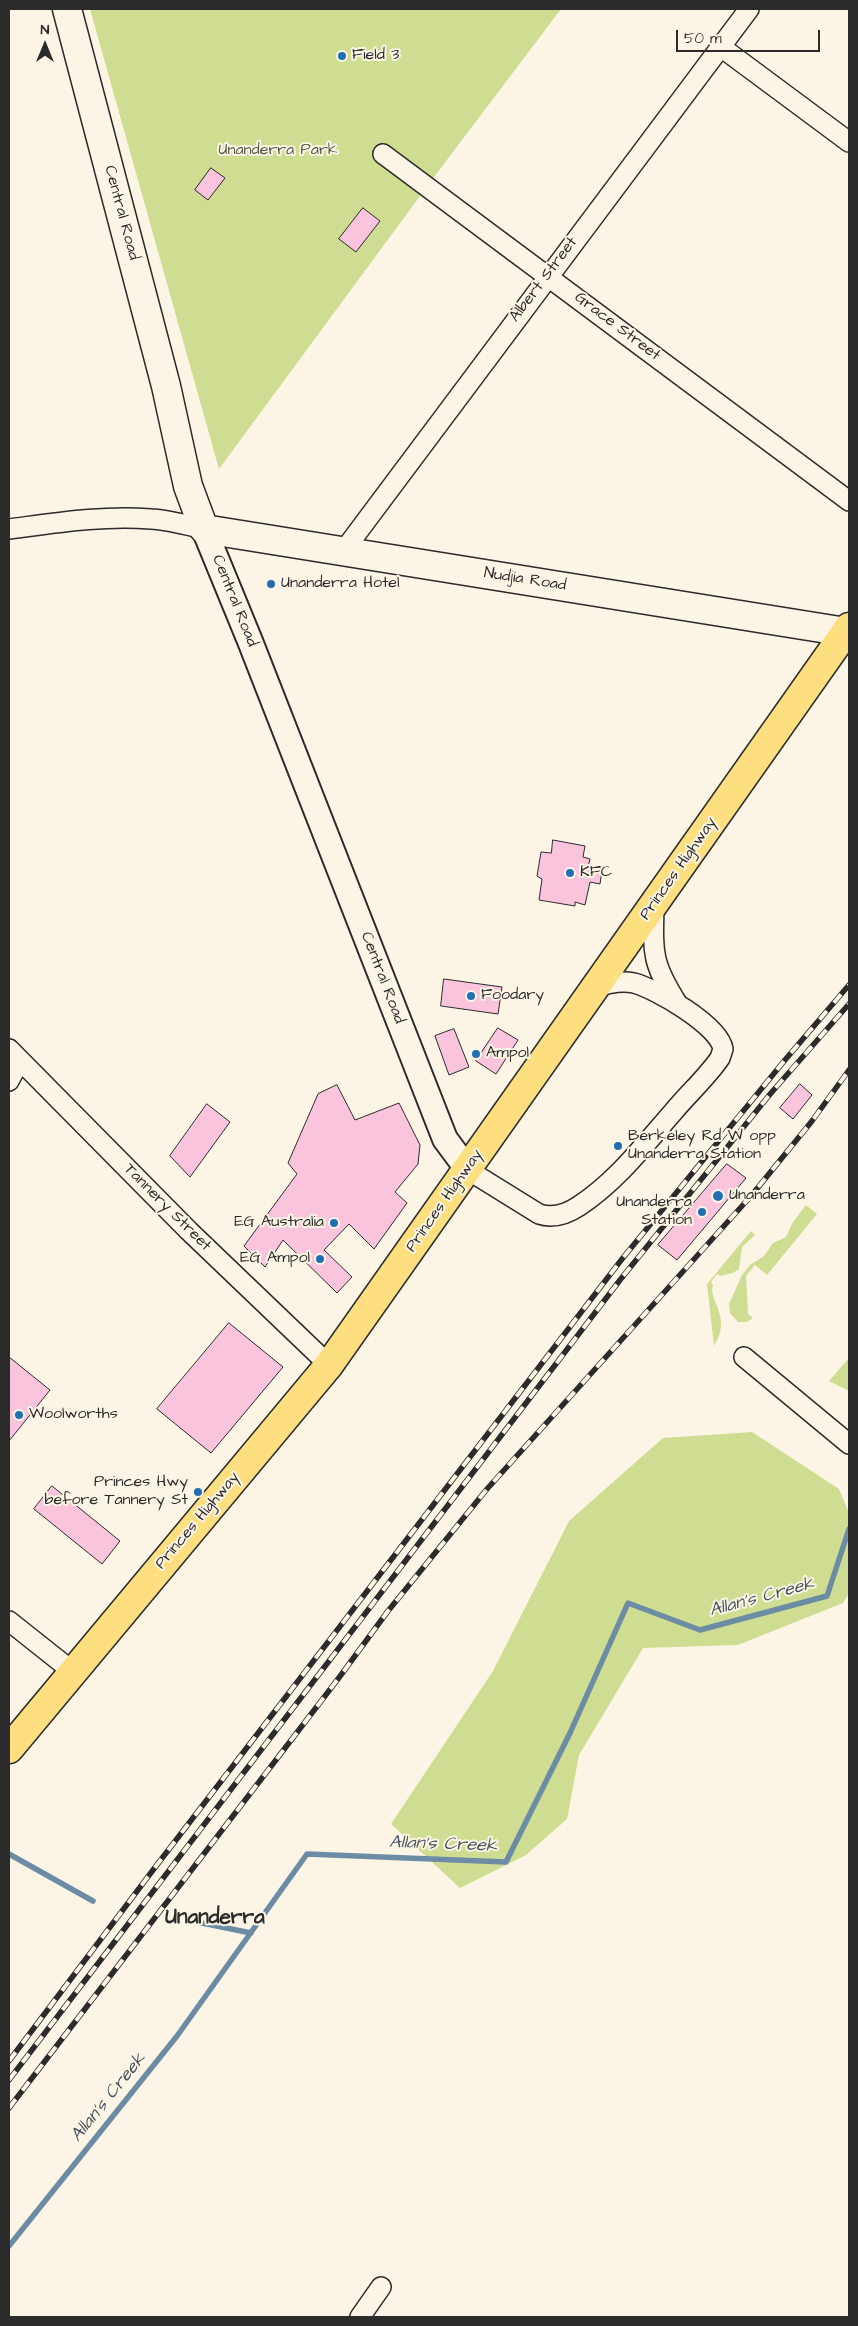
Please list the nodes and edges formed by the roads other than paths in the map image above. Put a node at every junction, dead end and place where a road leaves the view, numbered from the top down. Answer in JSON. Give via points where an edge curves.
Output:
{"nodes":[{"id":1,"x":67,"y":9,"type":"edge"},
{"id":2,"x":749,"y":9,"type":"edge"},
{"id":3,"x":721,"y":47,"type":"junction"},
{"id":4,"x":849,"y":142,"type":"edge"},
{"id":5,"x":383,"y":154,"type":"dead end"},
{"id":6,"x":548,"y":275,"type":"junction"},
{"id":7,"x":849,"y":502,"type":"edge"},
{"id":8,"x":9,"y":529,"type":"edge"},
{"id":9,"x":204,"y":529,"type":"junction"},
{"id":10,"x":342,"y":553,"type":"junction"},
{"id":11,"x":847,"y":630,"type":"edge"},
{"id":12,"x":654,"y":905,"type":"junction"},
{"id":13,"x":595,"y":988,"type":"junction"},
{"id":14,"x":678,"y":1004,"type":"junction"},
{"id":15,"x":14,"y":1054,"type":"edge"},
{"id":16,"x":9,"y":1082,"type":"edge"},
{"id":17,"x":468,"y":1170,"type":"junction"},
{"id":18,"x":744,"y":1357,"type":"dead end"},
{"id":19,"x":329,"y":1365,"type":"junction"},
{"id":20,"x":849,"y":1444,"type":"edge"},
{"id":21,"x":9,"y":1621,"type":"edge"},
{"id":22,"x":72,"y":1671,"type":"junction"},
{"id":23,"x":9,"y":1748,"type":"edge"},
{"id":24,"x":381,"y":2288,"type":"dead end"},
{"id":25,"x":360,"y":2317,"type":"edge"}],
"edges":[{"from":1,"to":9,"type":"main road","name":"Central Road","via":[[166,386],[188,486]]},
{"from":2,"to":3,"type":"street","name":"Albert Street"},
{"from":3,"to":4,"type":"street"},
{"from":3,"to":6,"type":"street","name":"Albert Street"},
{"from":5,"to":6,"type":"street","name":"Grace Street"},
{"from":6,"to":7,"type":"street","name":"Grace Street"},
{"from":6,"to":10,"type":"street","name":"Albert Street"},
{"from":8,"to":9,"type":"street","via":[[129,518]]},
{"from":9,"to":10,"type":"main road","name":"Nudjia Road"},
{"from":9,"to":17,"type":"street","name":"Central Road","via":[[445,1139]]},
{"from":10,"to":11,"type":"main road","name":"Nudjia Road"},
{"from":11,"to":12,"type":"main road","name":"Princes Highway"},
{"from":12,"to":13,"type":"main road","name":"Princes Highway"},
{"from":12,"to":14,"type":"street","via":[[655,959],[662,980]]},
{"from":13,"to":14,"type":"street","via":[[619,982],[634,983]]},
{"from":13,"to":17,"type":"main road","name":"Princes Highway"},
{"from":14,"to":17,"type":"street","via":[[717,1035],[722,1043],[722,1054],[604,1187],[571,1210],[546,1216],[532,1211]]},
{"from":15,"to":16,"type":"street"},
{"from":15,"to":19,"type":"street","name":"Tannery Street"},
{"from":17,"to":19,"type":"main road","name":"Princes Highway"},
{"from":18,"to":20,"type":"street"},
{"from":19,"to":22,"type":"main road","name":"Princes Highway"},
{"from":21,"to":22,"type":"street"},
{"from":22,"to":23,"type":"main road","name":"Princes Highway"},
{"from":24,"to":25,"type":"street"}]}
